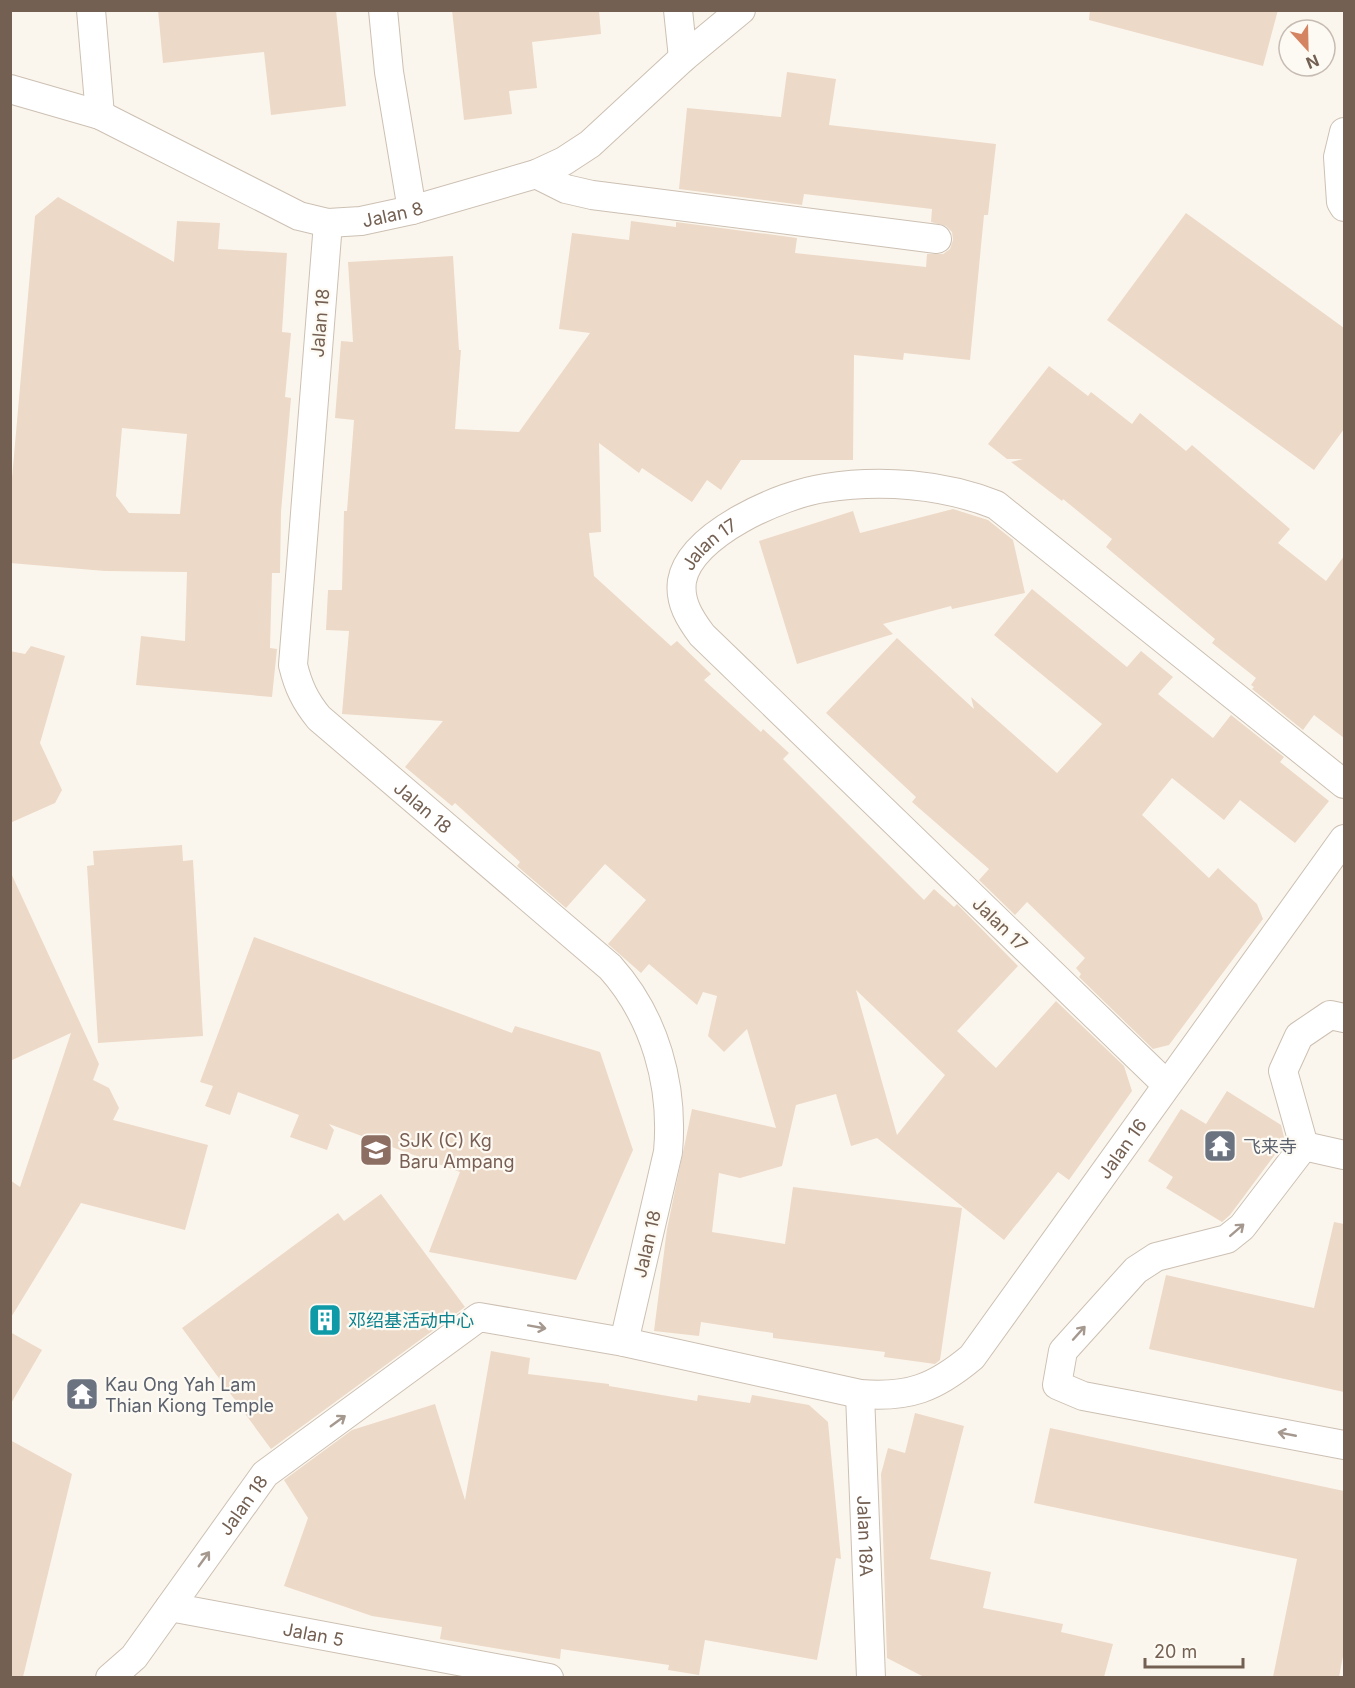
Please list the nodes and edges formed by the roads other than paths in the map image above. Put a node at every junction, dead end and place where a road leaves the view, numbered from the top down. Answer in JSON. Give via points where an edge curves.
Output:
{"nodes":[{"id":1,"x":91,"y":10,"type":"edge"},
{"id":2,"x":383,"y":10,"type":"edge"},
{"id":3,"x":678,"y":10,"type":"edge"},
{"id":4,"x":741,"y":10,"type":"edge"},
{"id":5,"x":683,"y":58,"type":"junction"},
{"id":6,"x":10,"y":89,"type":"edge"},
{"id":7,"x":100,"y":115,"type":"junction"},
{"id":8,"x":1344,"y":132,"type":"edge"},
{"id":9,"x":536,"y":174,"type":"junction"},
{"id":10,"x":1344,"y":207,"type":"edge"},
{"id":11,"x":412,"y":210,"type":"junction"},
{"id":12,"x":328,"y":223,"type":"junction"},
{"id":13,"x":937,"y":239,"type":"dead end"},
{"id":14,"x":1344,"y":784,"type":"edge"},
{"id":15,"x":1344,"y":839,"type":"edge"},
{"id":16,"x":1344,"y":1018,"type":"edge"},
{"id":17,"x":1166,"y":1084,"type":"junction"},
{"id":18,"x":1304,"y":1146,"type":"junction"},
{"id":19,"x":1344,"y":1155,"type":"edge"},
{"id":20,"x":624,"y":1342,"type":"junction"},
{"id":21,"x":860,"y":1394,"type":"junction"},
{"id":22,"x":1344,"y":1445,"type":"edge"},
{"id":23,"x":170,"y":1607,"type":"junction"},
{"id":24,"x":111,"y":1677,"type":"edge"},
{"id":25,"x":549,"y":1677,"type":"edge"},
{"id":26,"x":872,"y":1677,"type":"edge"}],
"edges":[{"from":1,"to":7,"type":"street"},
{"from":2,"to":11,"type":"street"},
{"from":3,"to":5,"type":"street"},
{"from":4,"to":5,"type":"street","name":"Jalan 8"},
{"from":5,"to":9,"type":"street","name":"Jalan 8","via":[[590,144]]},
{"from":6,"to":7,"type":"street","name":"Jalan 8"},
{"from":7,"to":12,"type":"street","name":"Jalan 8","via":[[299,216]]},
{"from":8,"to":10,"type":"street","via":[[1338,157]]},
{"from":9,"to":11,"type":"street","name":"Jalan 8"},
{"from":9,"to":13,"type":"street","via":[[566,189],[592,195]]},
{"from":11,"to":12,"type":"street","name":"Jalan 8","via":[[361,221]]},
{"from":12,"to":20,"type":"street","name":"Jalan 18","via":[[293,664],[298,685],[306,703],[320,718],[610,967],[643,1012],[657,1048],[670,1125],[668,1152]]},
{"from":14,"to":17,"type":"street","name":"Jalan 17","via":[[996,505],[966,494],[934,487],[865,484],[824,488],[749,513],[699,550],[689,563],[682,582],[683,602],[702,635]]},
{"from":15,"to":17,"type":"street","name":"Jalan 16"},
{"from":16,"to":18,"type":"street","via":[[1330,1015],[1299,1036],[1283,1071]]},
{"from":17,"to":21,"type":"street","name":"Jalan 16","via":[[972,1357],[931,1386],[908,1394]]},
{"from":18,"to":19,"type":"street"},
{"from":22,"to":18,"type":"street","one_way":true,"via":[[1083,1396],[1057,1385],[1063,1352],[1136,1270],[1156,1257],[1227,1239],[1242,1227]]},
{"from":20,"to":21,"type":"street","name":"Jalan 18"},
{"from":23,"to":20,"type":"street","name":"Jalan 18","one_way":true,"via":[[265,1474],[479,1317]]},
{"from":21,"to":26,"type":"street","name":"Jalan 18A"},
{"from":23,"to":24,"type":"street","via":[[134,1658]]},
{"from":23,"to":25,"type":"street","name":"Jalan 5"}]}
